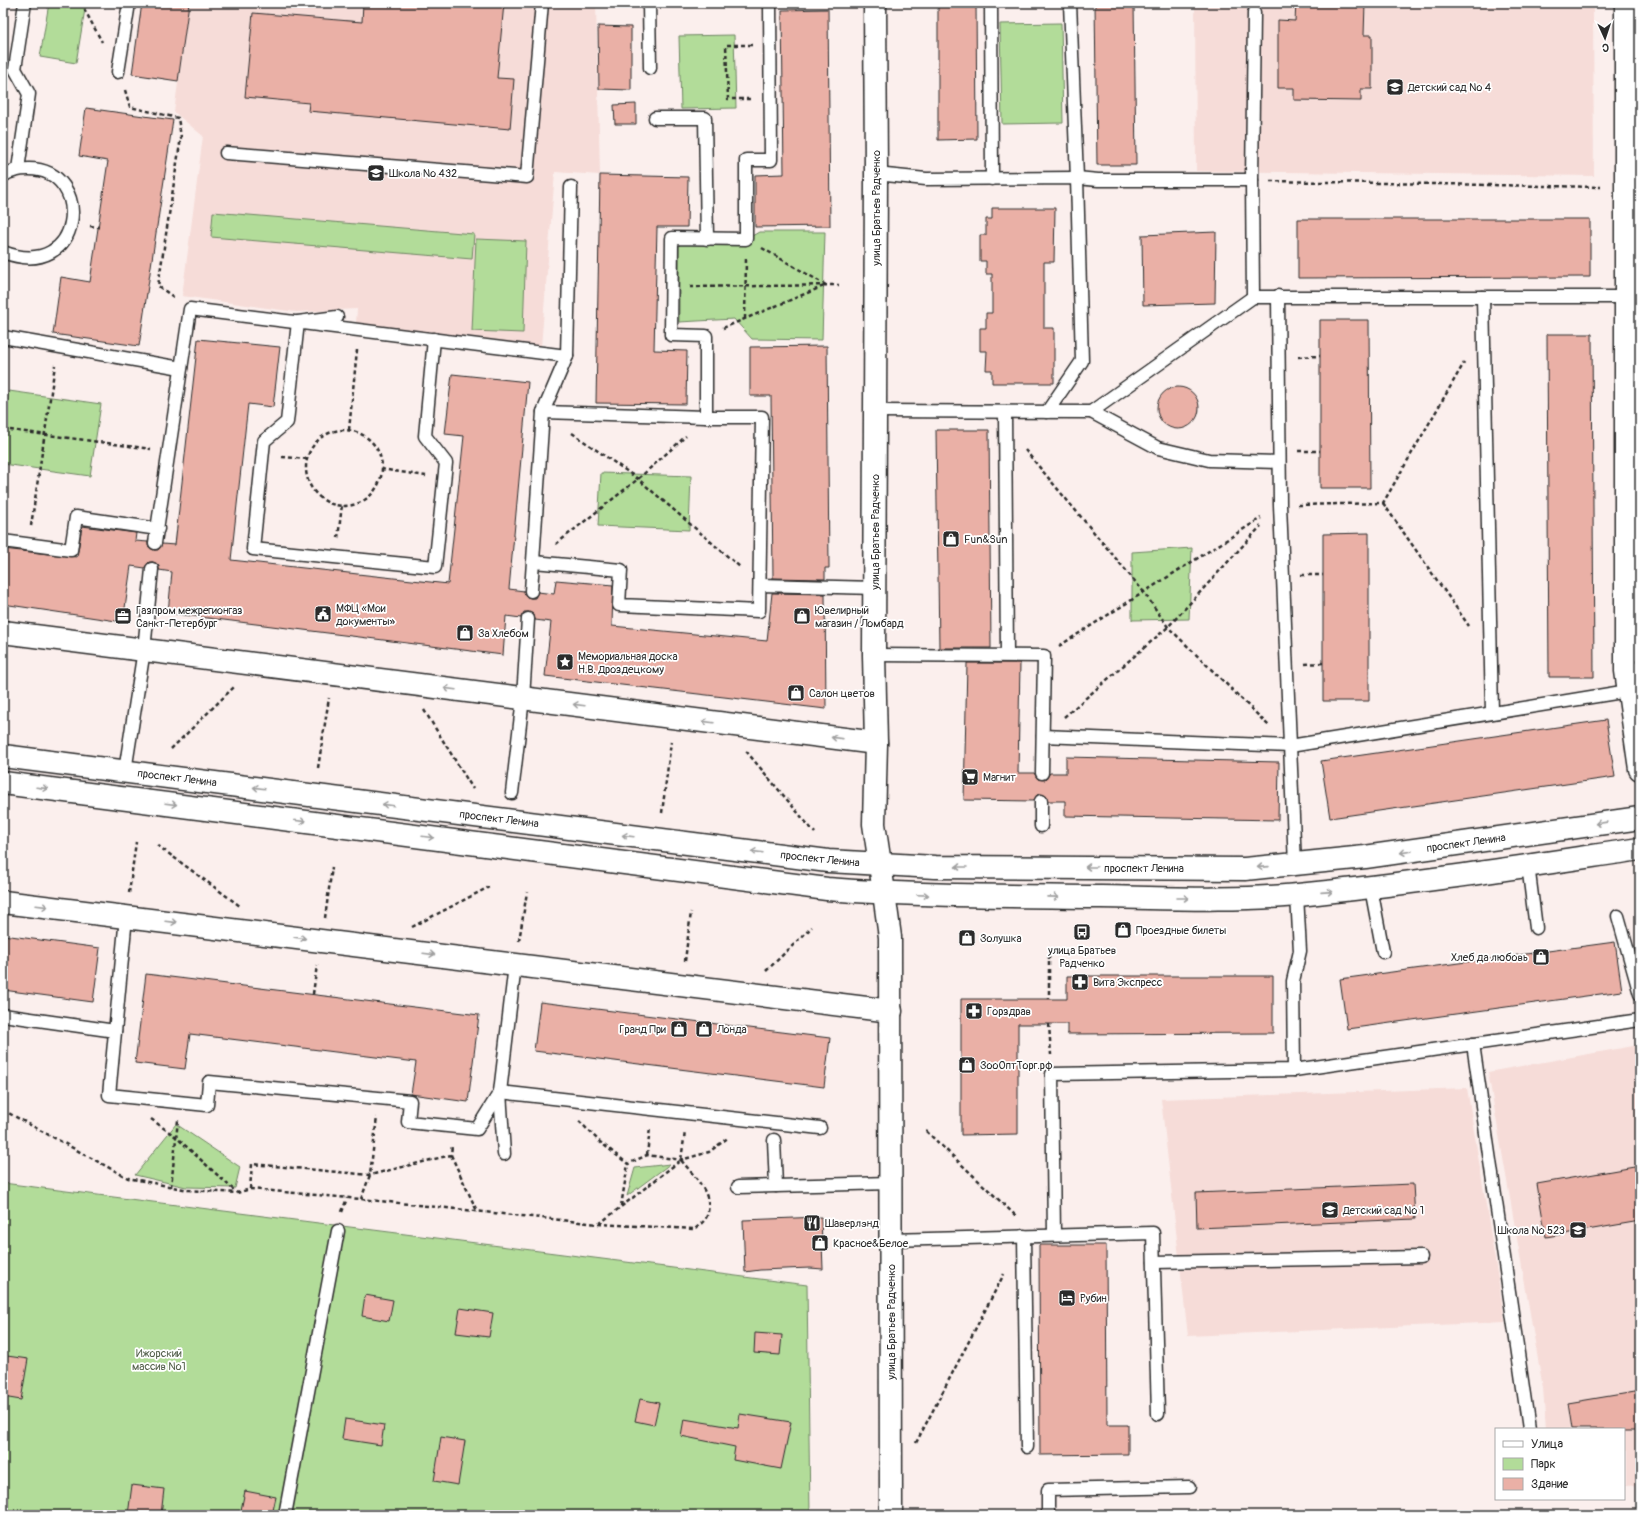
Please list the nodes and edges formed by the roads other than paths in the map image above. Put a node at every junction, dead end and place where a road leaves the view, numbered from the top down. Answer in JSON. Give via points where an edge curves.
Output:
{"nodes":[{"id":1,"x":25,"y":3,"type":"edge"},
{"id":2,"x":129,"y":3,"type":"edge"},
{"id":3,"x":542,"y":3,"type":"edge"},
{"id":4,"x":649,"y":3,"type":"edge"},
{"id":5,"x":770,"y":3,"type":"edge"},
{"id":6,"x":875,"y":3,"type":"edge"},
{"id":7,"x":991,"y":3,"type":"edge"},
{"id":8,"x":1070,"y":3,"type":"edge"},
{"id":9,"x":1626,"y":3,"type":"edge"},
{"id":10,"x":1254,"y":13,"type":"dead end"},
{"id":11,"x":650,"y":68,"type":"dead end"},
{"id":12,"x":118,"y":72,"type":"dead end"},
{"id":13,"x":655,"y":118,"type":"dead end"},
{"id":14,"x":226,"y":153,"type":"dead end"},
{"id":15,"x":18,"y":169,"type":"junction"},
{"id":16,"x":876,"y":174,"type":"junction"},
{"id":17,"x":3,"y":176,"type":"edge"},
{"id":18,"x":1077,"y":178,"type":"junction"},
{"id":19,"x":992,"y":179,"type":"junction"},
{"id":20,"x":1252,"y":180,"type":"junction"},
{"id":21,"x":571,"y":187,"type":"dead end"},
{"id":22,"x":707,"y":239,"type":"junction"},
{"id":23,"x":1634,"y":245,"type":"edge"},
{"id":24,"x":3,"y":252,"type":"edge"},
{"id":25,"x":1278,"y":296,"type":"junction"},
{"id":26,"x":1253,"y":297,"type":"junction"},
{"id":27,"x":1483,"y":297,"type":"junction"},
{"id":28,"x":1627,"y":297,"type":"junction"},
{"id":29,"x":337,"y":317,"type":"dead end"},
{"id":30,"x":298,"y":322,"type":"junction"},
{"id":31,"x":3,"y":337,"type":"edge"},
{"id":32,"x":434,"y":339,"type":"junction"},
{"id":33,"x":567,"y":356,"type":"junction"},
{"id":34,"x":1634,"y":363,"type":"edge"},
{"id":35,"x":182,"y":368,"type":"junction"},
{"id":36,"x":875,"y":411,"type":"junction"},
{"id":37,"x":543,"y":412,"type":"junction"},
{"id":38,"x":1006,"y":412,"type":"junction"},
{"id":39,"x":1047,"y":412,"type":"junction"},
{"id":40,"x":1091,"y":412,"type":"junction"},
{"id":41,"x":706,"y":417,"type":"junction"},
{"id":42,"x":1279,"y":462,"type":"junction"},
{"id":43,"x":158,"y":529,"type":"junction"},
{"id":44,"x":3,"y":541,"type":"edge"},
{"id":45,"x":156,"y":543,"type":"dead end"},
{"id":46,"x":534,"y":562,"type":"junction"},
{"id":47,"x":152,"y":569,"type":"dead end"},
{"id":48,"x":760,"y":585,"type":"junction"},
{"id":49,"x":875,"y":588,"type":"junction"},
{"id":50,"x":531,"y":592,"type":"dead end"},
{"id":51,"x":528,"y":619,"type":"dead end"},
{"id":52,"x":3,"y":632,"type":"edge"},
{"id":53,"x":144,"y":650,"type":"junction"},
{"id":54,"x":874,"y":655,"type":"junction"},
{"id":55,"x":1007,"y":655,"type":"junction"},
{"id":56,"x":1630,"y":677,"type":"junction"},
{"id":57,"x":522,"y":698,"type":"junction"},
{"id":58,"x":1492,"y":712,"type":"junction"},
{"id":59,"x":1043,"y":736,"type":"junction"},
{"id":60,"x":876,"y":743,"type":"junction"},
{"id":61,"x":1290,"y":746,"type":"junction"},
{"id":62,"x":3,"y":756,"type":"edge"},
{"id":63,"x":1640,"y":769,"type":"edge"},
{"id":64,"x":125,"y":771,"type":"junction"},
{"id":65,"x":1042,"y":773,"type":"dead end"},
{"id":66,"x":3,"y":783,"type":"edge"},
{"id":67,"x":512,"y":794,"type":"dead end"},
{"id":68,"x":1041,"y":801,"type":"dead end"},
{"id":69,"x":1640,"y":818,"type":"edge"},
{"id":70,"x":1040,"y":826,"type":"dead end"},
{"id":71,"x":1640,"y":849,"type":"edge"},
{"id":72,"x":880,"y":864,"type":"junction"},
{"id":73,"x":1295,"y":865,"type":"junction"},
{"id":74,"x":1528,"y":865,"type":"junction"},
{"id":75,"x":1371,"y":888,"type":"junction"},
{"id":76,"x":884,"y":894,"type":"junction"},
{"id":77,"x":1297,"y":895,"type":"junction"},
{"id":78,"x":3,"y":902,"type":"edge"},
{"id":79,"x":1618,"y":916,"type":"dead end"},
{"id":80,"x":126,"y":917,"type":"junction"},
{"id":81,"x":1536,"y":928,"type":"dead end"},
{"id":82,"x":1383,"y":952,"type":"dead end"},
{"id":83,"x":515,"y":965,"type":"junction"},
{"id":84,"x":1640,"y":994,"type":"edge"},
{"id":85,"x":891,"y":1011,"type":"junction"},
{"id":86,"x":3,"y":1015,"type":"edge"},
{"id":87,"x":1640,"y":1020,"type":"edge"},
{"id":88,"x":115,"y":1031,"type":"junction"},
{"id":89,"x":1472,"y":1044,"type":"junction"},
{"id":90,"x":1294,"y":1070,"type":"junction"},
{"id":91,"x":500,"y":1092,"type":"junction"},
{"id":92,"x":820,"y":1128,"type":"dead end"},
{"id":93,"x":774,"y":1140,"type":"dead end"},
{"id":94,"x":504,"y":1154,"type":"dead end"},
{"id":95,"x":890,"y":1182,"type":"junction"},
{"id":96,"x":776,"y":1186,"type":"junction"},
{"id":97,"x":738,"y":1188,"type":"dead end"},
{"id":98,"x":338,"y":1231,"type":"dead end"},
{"id":99,"x":1024,"y":1236,"type":"junction"},
{"id":100,"x":1054,"y":1236,"type":"junction"},
{"id":101,"x":890,"y":1240,"type":"junction"},
{"id":102,"x":1421,"y":1257,"type":"dead end"},
{"id":103,"x":1154,"y":1262,"type":"junction"},
{"id":104,"x":1158,"y":1414,"type":"dead end"},
{"id":105,"x":1529,"y":1428,"type":"edge"},
{"id":106,"x":1026,"y":1447,"type":"dead end"},
{"id":107,"x":1189,"y":1487,"type":"dead end"},
{"id":108,"x":285,"y":1515,"type":"edge"},
{"id":109,"x":891,"y":1515,"type":"edge"},
{"id":110,"x":1048,"y":1515,"type":"edge"}],
"edges":[{"from":1,"to":15,"type":"lane","via":[[15,69],[29,94]]},
{"from":2,"to":12,"type":"lane"},
{"from":3,"to":14,"type":"lane","via":[[527,177]]},
{"from":4,"to":11,"type":"lane"},
{"from":5,"to":22,"type":"lane","via":[[771,160],[746,160],[746,239]]},
{"from":6,"to":16,"type":"street","name":"улица Братьев Радченко"},
{"from":7,"to":19,"type":"lane"},
{"from":8,"to":18,"type":"lane"},
{"from":9,"to":23,"type":"street","via":[[1627,188]]},
{"from":10,"to":20,"type":"lane"},
{"from":13,"to":22,"type":"lane","via":[[705,118]]},
{"from":15,"to":17,"type":"lane"},
{"from":15,"to":24,"type":"lane","via":[[34,169],[48,173],[60,182],[68,194],[72,222],[67,236],[45,255],[17,257]]},
{"from":16,"to":19,"type":"lane","via":[[926,179]]},
{"from":16,"to":36,"type":"street","name":"улица Братьев Радченко"},
{"from":18,"to":19,"type":"lane"},
{"from":18,"to":20,"type":"lane"},
{"from":18,"to":39,"type":"lane","via":[[1082,361]]},
{"from":20,"to":26,"type":"lane"},
{"from":21,"to":33,"type":"lane"},
{"from":22,"to":41,"type":"lane","via":[[672,238],[671,288],[671,336],[706,336]]},
{"from":23,"to":28,"type":"street"},
{"from":25,"to":26,"type":"lane"},
{"from":25,"to":27,"type":"lane"},
{"from":25,"to":42,"type":"lane"},
{"from":26,"to":40,"type":"lane"},
{"from":27,"to":28,"type":"lane"},
{"from":27,"to":58,"type":"lane"},
{"from":28,"to":34,"type":"street"},
{"from":29,"to":30,"type":"lane"},
{"from":30,"to":32,"type":"lane"},
{"from":30,"to":32,"type":"lane","via":[[287,422],[264,441],[253,549],[436,567],[446,463],[425,436]]},
{"from":30,"to":35,"type":"lane","via":[[190,309]]},
{"from":31,"to":35,"type":"lane"},
{"from":32,"to":33,"type":"lane"},
{"from":33,"to":37,"type":"lane"},
{"from":34,"to":56,"type":"street"},
{"from":35,"to":43,"type":"lane"},
{"from":36,"to":38,"type":"lane"},
{"from":36,"to":49,"type":"street","name":"улица Братьев Радченко"},
{"from":37,"to":41,"type":"lane"},
{"from":37,"to":46,"type":"lane"},
{"from":38,"to":39,"type":"lane"},
{"from":38,"to":55,"type":"lane"},
{"from":39,"to":40,"type":"lane"},
{"from":40,"to":42,"type":"lane","via":[[1158,448],[1209,460]]},
{"from":41,"to":48,"type":"lane","via":[[762,417]]},
{"from":42,"to":61,"type":"lane"},
{"from":43,"to":44,"type":"lane","via":[[76,517],[71,550]]},
{"from":43,"to":45,"type":"lane"},
{"from":46,"to":48,"type":"lane","via":[[621,570],[619,605],[759,611]]},
{"from":46,"to":50,"type":"lane"},
{"from":47,"to":53,"type":"lane"},
{"from":48,"to":49,"type":"lane"},
{"from":49,"to":54,"type":"street","name":"улица Братьев Радченко"},
{"from":51,"to":57,"type":"lane"},
{"from":52,"to":53,"type":"street"},
{"from":57,"to":53,"type":"street","one_way":true},
{"from":53,"to":64,"type":"lane"},
{"from":54,"to":55,"type":"lane"},
{"from":54,"to":60,"type":"street","name":"улица Братьев Радченко"},
{"from":55,"to":59,"type":"lane","via":[[1044,656]]},
{"from":56,"to":58,"type":"lane"},
{"from":56,"to":63,"type":"street"},
{"from":60,"to":57,"type":"street","one_way":true},
{"from":57,"to":67,"type":"lane"},
{"from":58,"to":61,"type":"lane"},
{"from":59,"to":61,"type":"lane"},
{"from":59,"to":65,"type":"lane"},
{"from":60,"to":72,"type":"street","name":"улица Братьев Радченко","via":[[874,824]]},
{"from":61,"to":73,"type":"lane"},
{"from":62,"to":64,"type":"street","name":"проспект Ленина"},
{"from":72,"to":64,"type":"street","name":"проспект Ленина","one_way":true,"via":[[828,861]]},
{"from":66,"to":76,"type":"street","one_way":true,"via":[[819,888]]},
{"from":68,"to":70,"type":"lane"},
{"from":69,"to":73,"type":"street","name":"проспект Ленина","one_way":true,"via":[[1365,858]]},
{"from":71,"to":74,"type":"street"},
{"from":73,"to":72,"type":"street","name":"проспект Ленина","one_way":true,"via":[[1245,868],[935,867]]},
{"from":72,"to":76,"type":"street","name":"улица Братьев Радченко"},
{"from":74,"to":75,"type":"street"},
{"from":74,"to":81,"type":"lane"},
{"from":77,"to":75,"type":"street","one_way":true},
{"from":75,"to":82,"type":"lane"},
{"from":76,"to":77,"type":"street","one_way":true,"via":[[1176,898]]},
{"from":76,"to":85,"type":"street","name":"улица Братьев Радченко","via":[[890,937]]},
{"from":77,"to":90,"type":"lane","via":[[1300,950],[1294,981]]},
{"from":78,"to":80,"type":"street","one_way":true},
{"from":79,"to":84,"type":"lane"},
{"from":80,"to":83,"type":"street","one_way":true},
{"from":80,"to":88,"type":"lane"},
{"from":83,"to":85,"type":"street"},
{"from":83,"to":91,"type":"lane"},
{"from":85,"to":95,"type":"street","name":"улица Братьев Радченко"},
{"from":86,"to":88,"type":"lane"},
{"from":87,"to":89,"type":"lane"},
{"from":88,"to":91,"type":"lane","via":[[109,1095],[207,1105],[209,1082],[410,1101],[408,1122],[477,1129]]},
{"from":89,"to":90,"type":"lane"},
{"from":89,"to":105,"type":"lane"},
{"from":90,"to":100,"type":"lane","via":[[1052,1074]]},
{"from":91,"to":92,"type":"lane"},
{"from":91,"to":94,"type":"lane"},
{"from":93,"to":96,"type":"lane"},
{"from":95,"to":96,"type":"lane"},
{"from":95,"to":101,"type":"street","name":"улица Братьев Радченко"},
{"from":96,"to":97,"type":"lane"},
{"from":98,"to":108,"type":"lane"},
{"from":99,"to":100,"type":"lane"},
{"from":99,"to":101,"type":"lane"},
{"from":99,"to":106,"type":"lane"},
{"from":100,"to":103,"type":"lane","via":[[1153,1233]]},
{"from":101,"to":109,"type":"street","name":"улица Братьев Радченко"},
{"from":102,"to":103,"type":"lane"},
{"from":103,"to":104,"type":"lane"},
{"from":107,"to":110,"type":"lane","via":[[1048,1490]]}]}
